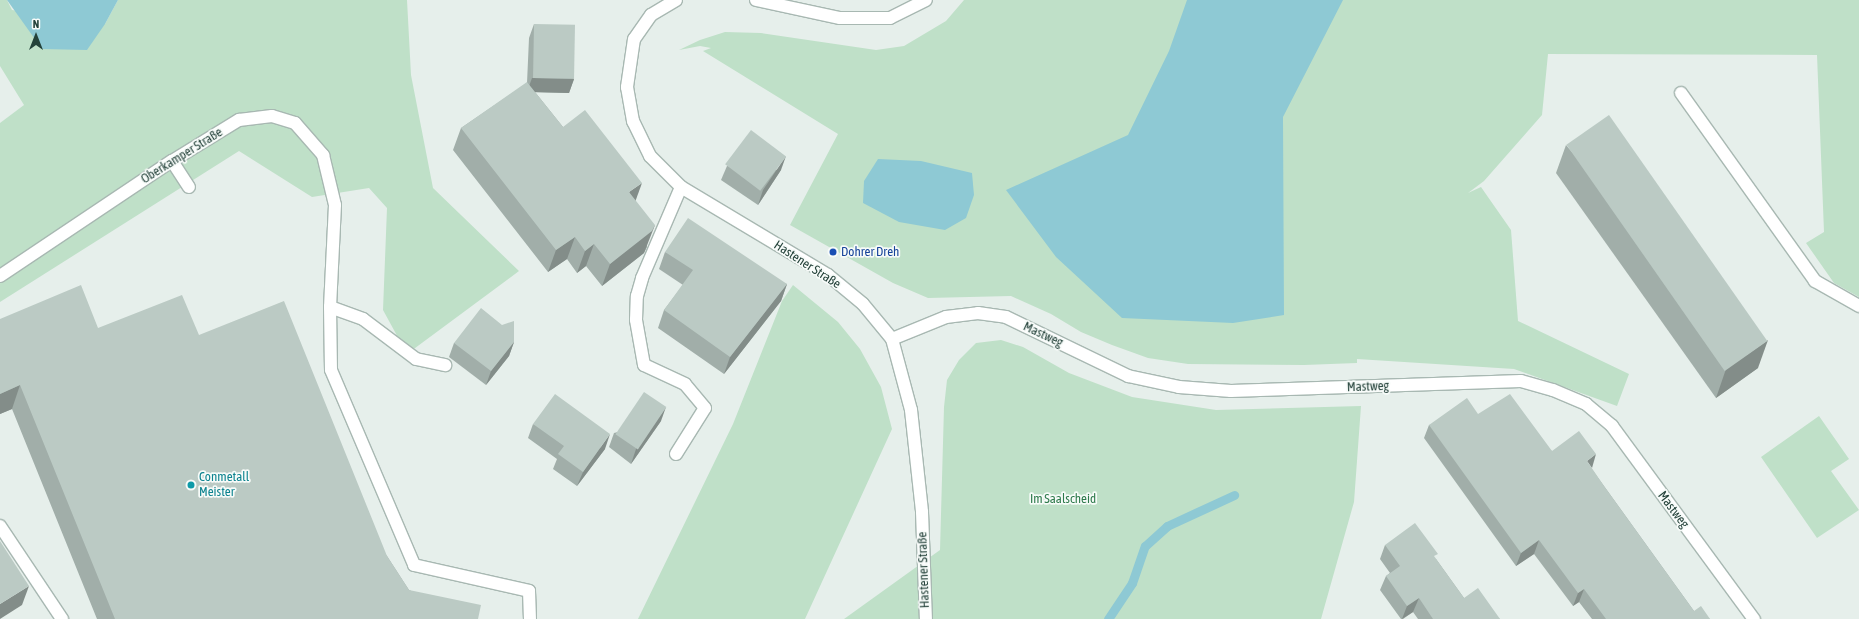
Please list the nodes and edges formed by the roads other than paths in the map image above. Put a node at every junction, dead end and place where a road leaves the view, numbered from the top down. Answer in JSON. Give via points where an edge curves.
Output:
{"nodes":[{"id":1,"x":676,"y":0,"type":"edge"},
{"id":2,"x":756,"y":0,"type":"edge"},
{"id":3,"x":926,"y":0,"type":"edge"},
{"id":4,"x":1682,"y":93,"type":"dead end"},
{"id":5,"x":172,"y":161,"type":"junction"},
{"id":6,"x":681,"y":187,"type":"junction"},
{"id":7,"x":189,"y":188,"type":"dead end"},
{"id":8,"x":0,"y":276,"type":"edge"},
{"id":9,"x":1859,"y":306,"type":"edge"},
{"id":10,"x":330,"y":307,"type":"junction"},
{"id":11,"x":892,"y":339,"type":"junction"},
{"id":12,"x":444,"y":365,"type":"dead end"},
{"id":13,"x":676,"y":454,"type":"dead end"},
{"id":14,"x":0,"y":526,"type":"edge"},
{"id":15,"x":62,"y":619,"type":"edge"},
{"id":16,"x":530,"y":619,"type":"edge"},
{"id":17,"x":926,"y":619,"type":"edge"},
{"id":18,"x":1754,"y":619,"type":"edge"}],
"edges":[{"from":1,"to":6,"type":"street","name":"Hastener Straße","via":[[651,15],[634,39],[627,87],[633,121],[650,156]]},
{"from":2,"to":3,"type":"street","via":[[840,18],[890,18]]},
{"from":4,"to":9,"type":"street","via":[[1815,281]]},
{"from":5,"to":7,"type":"street"},
{"from":5,"to":8,"type":"street","name":"Oberkamper Straße"},
{"from":5,"to":10,"type":"street","name":"Oberkamper Straße","via":[[239,120],[272,116],[295,124],[323,155],[335,205]]},
{"from":6,"to":11,"type":"street","name":"Hastener Straße","via":[[828,275],[863,304]]},
{"from":6,"to":13,"type":"street","via":[[642,278],[637,296],[636,320],[644,365],[685,384],[705,408]]},
{"from":10,"to":12,"type":"street","via":[[363,319],[416,359]]},
{"from":10,"to":16,"type":"street","name":"Oberkamper Straße","via":[[331,370],[414,565],[529,591]]},
{"from":11,"to":17,"type":"street","name":"Hastener Straße","via":[[911,410],[922,512]]},
{"from":11,"to":18,"type":"street","name":"Mastweg","via":[[946,318],[978,313],[1006,317],[1128,376],[1178,387],[1238,391],[1521,382],[1553,390],[1586,404],[1612,426]]},
{"from":14,"to":15,"type":"street"}]}
